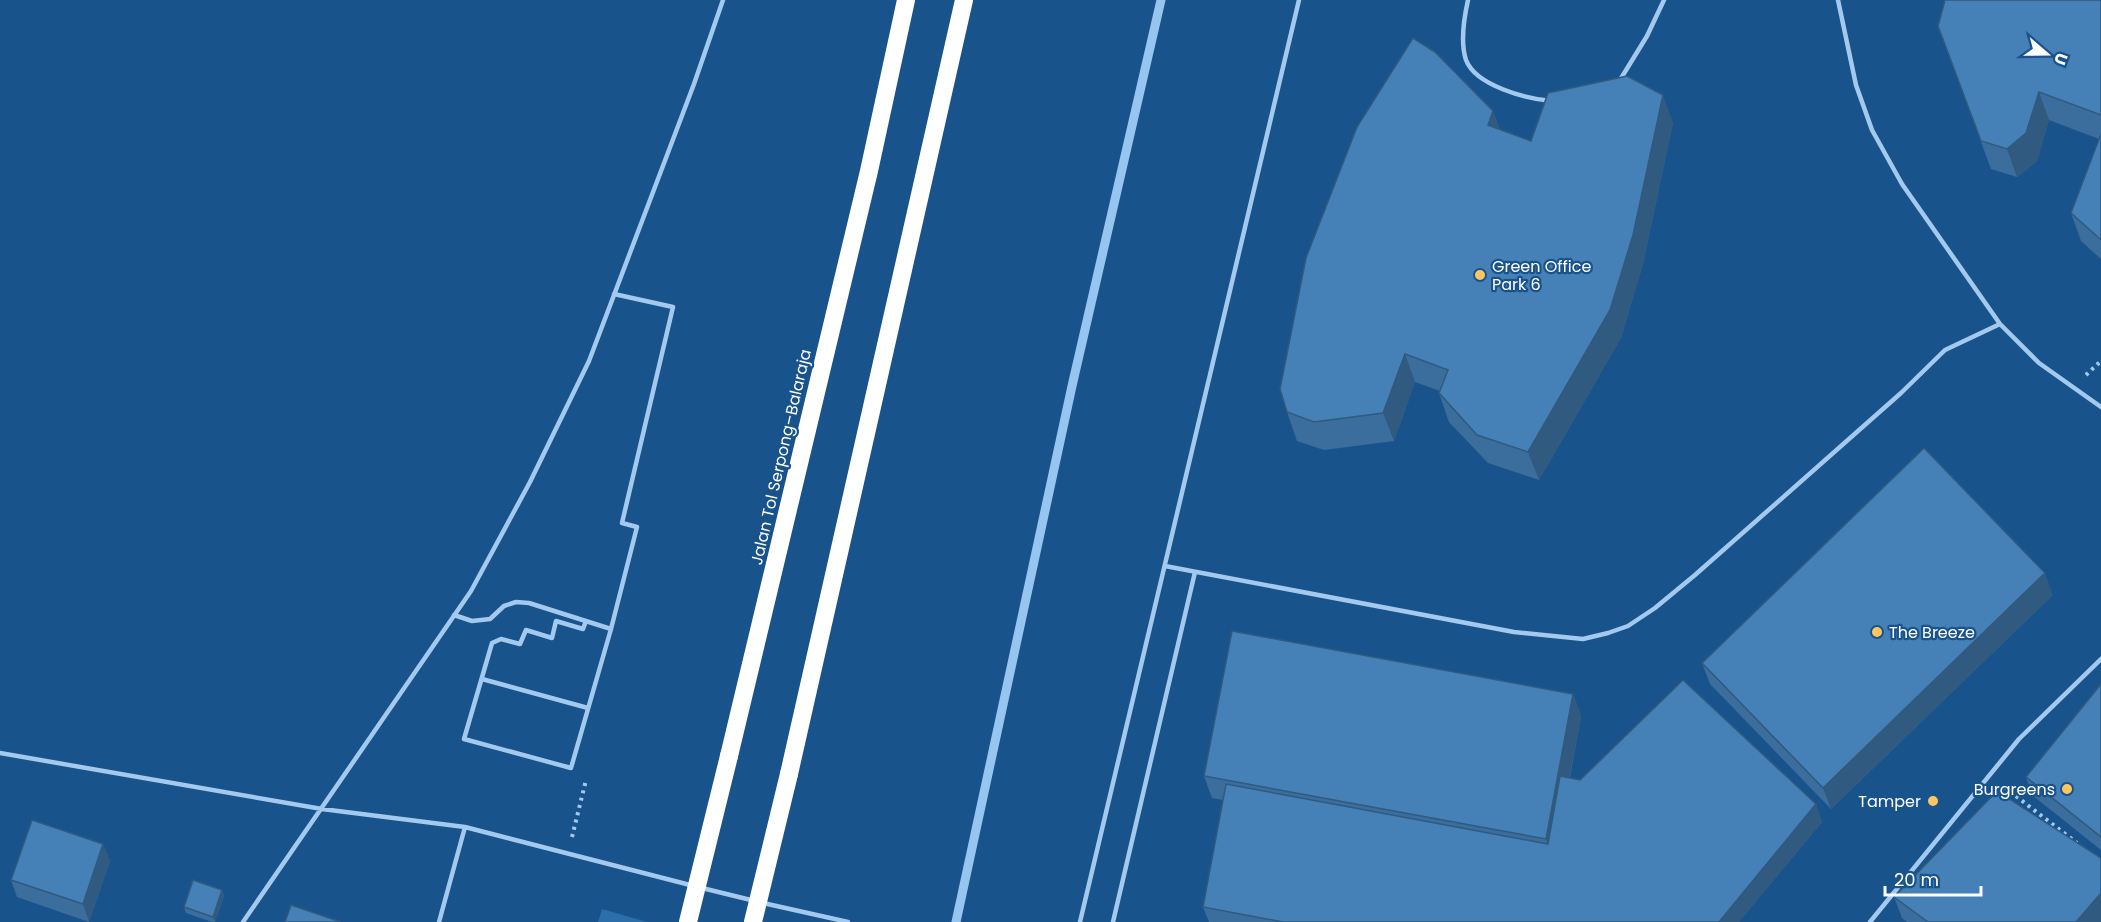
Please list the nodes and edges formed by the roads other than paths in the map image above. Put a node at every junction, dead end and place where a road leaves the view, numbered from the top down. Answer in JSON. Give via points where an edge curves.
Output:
{"nodes":[{"id":1,"x":723,"y":0,"type":"edge"},
{"id":2,"x":906,"y":0,"type":"edge"},
{"id":3,"x":964,"y":0,"type":"edge"},
{"id":4,"x":1299,"y":0,"type":"edge"},
{"id":5,"x":1468,"y":0,"type":"edge"},
{"id":6,"x":1664,"y":0,"type":"edge"},
{"id":7,"x":1838,"y":0,"type":"edge"},
{"id":8,"x":1618,"y":82,"type":"edge"},
{"id":9,"x":1559,"y":102,"type":"edge"},
{"id":10,"x":614,"y":294,"type":"junction"},
{"id":11,"x":2000,"y":324,"type":"junction"},
{"id":12,"x":2101,"y":407,"type":"edge"},
{"id":13,"x":1165,"y":566,"type":"junction"},
{"id":14,"x":1195,"y":572,"type":"junction"},
{"id":15,"x":454,"y":615,"type":"junction"},
{"id":16,"x":586,"y":621,"type":"junction"},
{"id":17,"x":611,"y":629,"type":"junction"},
{"id":18,"x":2101,"y":659,"type":"edge"},
{"id":19,"x":482,"y":679,"type":"junction"},
{"id":20,"x":588,"y":708,"type":"junction"},
{"id":21,"x":0,"y":753,"type":"edge"},
{"id":22,"x":322,"y":809,"type":"junction"},
{"id":23,"x":465,"y":827,"type":"junction"},
{"id":24,"x":243,"y":922,"type":"edge"},
{"id":25,"x":439,"y":922,"type":"edge"},
{"id":26,"x":688,"y":922,"type":"edge"},
{"id":27,"x":753,"y":922,"type":"edge"},
{"id":28,"x":849,"y":922,"type":"edge"},
{"id":29,"x":1080,"y":922,"type":"edge"},
{"id":30,"x":1113,"y":922,"type":"edge"},
{"id":31,"x":1870,"y":922,"type":"edge"}],
"edges":[{"from":1,"to":10,"type":"lane"},
{"from":2,"to":26,"type":"highway","name":"Jalan Tol Serpong–Balaraja","bridge":true,"via":[[870,171]]},
{"from":3,"to":27,"type":"highway","bridge":true},
{"from":4,"to":13,"type":"lane"},
{"from":5,"to":9,"type":"lane","via":[[1464,34],[1469,67],[1495,86],[1537,100]]},
{"from":6,"to":8,"type":"lane","via":[[1642,46]]},
{"from":7,"to":11,"type":"lane","via":[[1856,85],[1872,130],[1902,184]]},
{"from":10,"to":15,"type":"lane","via":[[589,361],[530,482]]},
{"from":10,"to":17,"type":"lane","via":[[673,307],[622,524],[637,527]]},
{"from":11,"to":12,"type":"lane","via":[[2039,363]]},
{"from":11,"to":14,"type":"lane","via":[[1945,350],[1695,575],[1628,626],[1608,633],[1583,639],[1514,632]]},
{"from":13,"to":14,"type":"lane"},
{"from":13,"to":29,"type":"lane"},
{"from":14,"to":30,"type":"lane"},
{"from":15,"to":16,"type":"lane","via":[[472,621],[490,619],[504,606],[516,602]]},
{"from":15,"to":22,"type":"lane"},
{"from":16,"to":17,"type":"lane"},
{"from":16,"to":19,"type":"lane","via":[[583,629],[556,621],[552,638],[526,630],[520,644],[501,639],[492,643]]},
{"from":17,"to":20,"type":"lane"},
{"from":18,"to":31,"type":"lane","via":[[2019,739]]},
{"from":19,"to":20,"type":"lane"},
{"from":19,"to":20,"type":"lane","via":[[464,739],[571,768]]},
{"from":21,"to":22,"type":"lane"},
{"from":22,"to":23,"type":"lane"},
{"from":22,"to":24,"type":"lane"},
{"from":23,"to":25,"type":"lane"},
{"from":23,"to":28,"type":"lane"}]}
